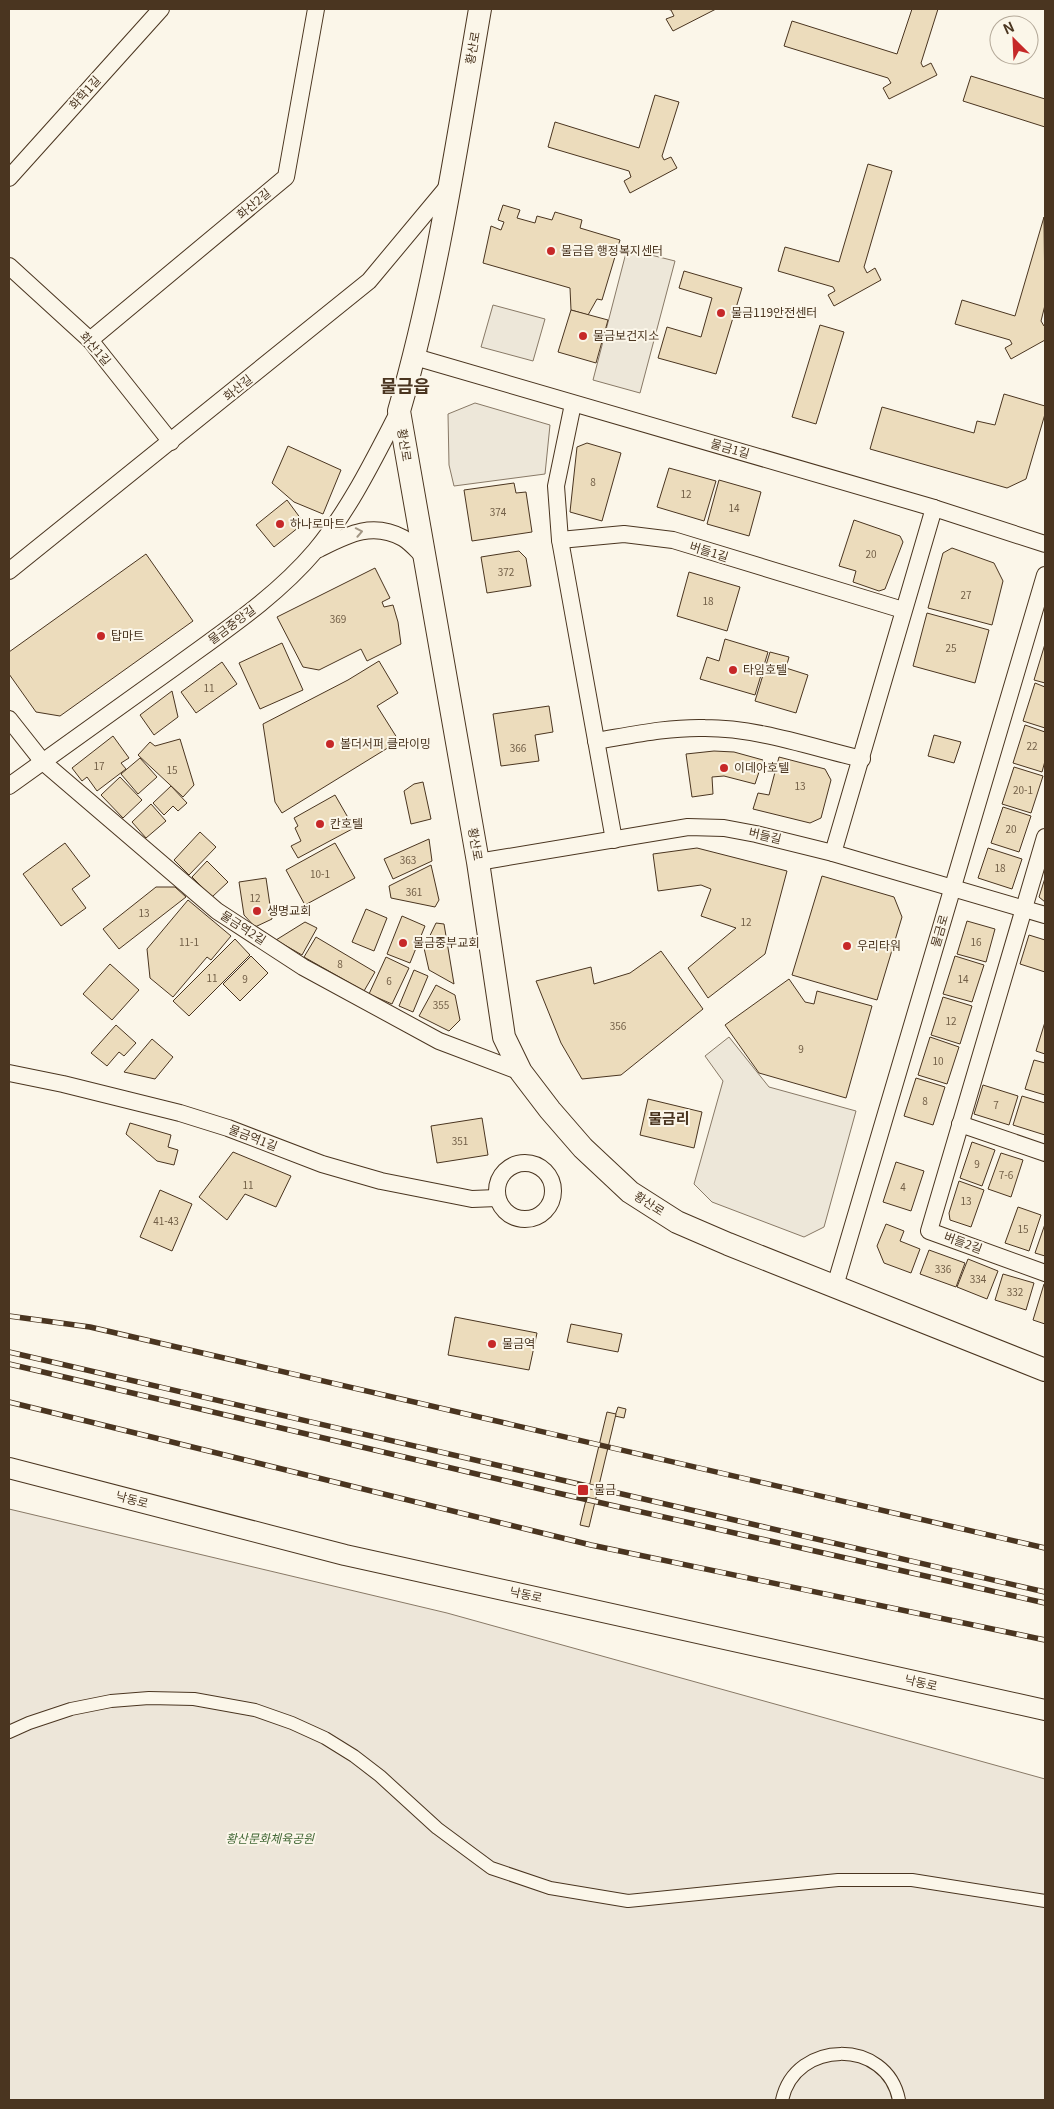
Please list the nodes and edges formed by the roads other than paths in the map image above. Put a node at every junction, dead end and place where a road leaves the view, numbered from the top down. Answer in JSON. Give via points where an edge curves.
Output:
{"nodes":[{"id":1,"x":160,"y":9,"type":"edge"},
{"id":2,"x":316,"y":9,"type":"edge"},
{"id":3,"x":480,"y":9,"type":"edge"},
{"id":4,"x":9,"y":178,"type":"edge"},
{"id":5,"x":449,"y":185,"type":"junction"},
{"id":6,"x":9,"y":266,"type":"edge"},
{"id":7,"x":90,"y":340,"type":"junction"},
{"id":8,"x":415,"y":357,"type":"junction"},
{"id":9,"x":573,"y":404,"type":"junction"},
{"id":10,"x":399,"y":411,"type":"junction"},
{"id":11,"x":171,"y":442,"type":"junction"},
{"id":12,"x":934,"y":508,"type":"junction"},
{"id":13,"x":560,"y":540,"type":"junction"},
{"id":14,"x":1045,"y":544,"type":"edge"},
{"id":15,"x":314,"y":551,"type":"junction"},
{"id":16,"x":423,"y":556,"type":"junction"},
{"id":17,"x":9,"y":571,"type":"edge"},
{"id":18,"x":1045,"y":574,"type":"edge"},
{"id":19,"x":903,"y":610,"type":"junction"},
{"id":20,"x":9,"y":719,"type":"edge"},
{"id":21,"x":596,"y":742,"type":"junction"},
{"id":22,"x":862,"y":758,"type":"junction"},
{"id":23,"x":43,"y":762,"type":"junction"},
{"id":24,"x":9,"y":786,"type":"edge"},
{"id":25,"x":1045,"y":837,"type":"edge"},
{"id":26,"x":614,"y":840,"type":"junction"},
{"id":27,"x":833,"y":853,"type":"junction"},
{"id":28,"x":478,"y":862,"type":"junction"},
{"id":29,"x":953,"y":888,"type":"junction"},
{"id":30,"x":1025,"y":909,"type":"junction"},
{"id":31,"x":1045,"y":915,"type":"edge"},
{"id":32,"x":522,"y":1072,"type":"junction"},
{"id":33,"x":9,"y":1073,"type":"edge"},
{"id":34,"x":960,"y":1124,"type":"junction"},
{"id":35,"x":1045,"y":1153,"type":"edge"},
{"id":36,"x":497,"y":1198,"type":"dead end"},
{"id":37,"x":1045,"y":1273,"type":"edge"},
{"id":38,"x":835,"y":1286,"type":"junction"},
{"id":39,"x":1045,"y":1370,"type":"edge"},
{"id":40,"x":9,"y":1468,"type":"edge"},
{"id":41,"x":1045,"y":1710,"type":"edge"},
{"id":42,"x":9,"y":1732,"type":"edge"},
{"id":43,"x":1045,"y":1901,"type":"edge"},
{"id":44,"x":782,"y":2100,"type":"edge"},
{"id":45,"x":899,"y":2100,"type":"edge"}],
"edges":[{"from":1,"to":4,"type":"street","name":"화학1길"},
{"from":2,"to":7,"type":"street","name":"화산2길","via":[[286,177]]},
{"from":3,"to":5,"type":"main road","name":"황산로"},
{"from":5,"to":8,"type":"main road","name":"황산로"},
{"from":5,"to":11,"type":"street","name":"화산길","via":[[369,281]]},
{"from":6,"to":7,"type":"street","name":"화산1길"},
{"from":7,"to":11,"type":"street","name":"화산1길"},
{"from":8,"to":9,"type":"street","name":"물금1길"},
{"from":8,"to":10,"type":"main road","name":"황산로"},
{"from":9,"to":12,"type":"street","name":"물금1길"},
{"from":9,"to":13,"type":"street","via":[[556,486]]},
{"from":10,"to":15,"type":"street","name":"물금중앙길","via":[[335,525]]},
{"from":10,"to":16,"type":"main road","name":"황산로"},
{"from":11,"to":17,"type":"street","name":"화산길"},
{"from":12,"to":14,"type":"street","name":"물금1길"},
{"from":12,"to":19,"type":"street"},
{"from":13,"to":19,"type":"street","name":"버들1길","via":[[624,534],[673,540]]},
{"from":13,"to":21,"type":"street"},
{"from":15,"to":16,"type":"street","one_way":true,"via":[[352,532],[375,529],[403,538]]},
{"from":15,"to":23,"type":"street","name":"물금중앙길","via":[[239,621]]},
{"from":16,"to":28,"type":"main road","name":"황산로"},
{"from":18,"to":29,"type":"street","name":"물금로"},
{"from":19,"to":22,"type":"street"},
{"from":20,"to":23,"type":"street","name":"물금역2길"},
{"from":21,"to":22,"type":"street","via":[[666,729],[706,728],[748,732]]},
{"from":21,"to":26,"type":"street"},
{"from":22,"to":27,"type":"street"},
{"from":23,"to":24,"type":"street","name":"물금중앙길"},
{"from":23,"to":32,"type":"street","name":"물금역2길","via":[[218,912],[248,932],[303,967],[439,1041]]},
{"from":25,"to":30,"type":"street","name":"버들2길"},
{"from":26,"to":27,"type":"street","name":"버들길","via":[[688,827],[724,828]]},
{"from":26,"to":28,"type":"street","name":"버들길"},
{"from":27,"to":29,"type":"street","name":"버들길"},
{"from":28,"to":32,"type":"main road","name":"황산로","via":[[504,1037]]},
{"from":29,"to":30,"type":"street","name":"버들길"},
{"from":29,"to":38,"type":"street","name":"물금로"},
{"from":30,"to":31,"type":"street","name":"버들길"},
{"from":30,"to":34,"type":"street","name":"버들2길"},
{"from":32,"to":38,"type":"main road","name":"황산로","via":[[583,1148],[630,1192],[677,1222]]},
{"from":33,"to":36,"type":"street","name":"물금역1길","via":[[180,1113],[322,1164],[381,1181],[472,1200]]},
{"from":34,"to":35,"type":"street"},
{"from":34,"to":37,"type":"street","name":"버들2길","via":[[929,1231]]},
{"from":38,"to":39,"type":"main road","name":"황산로"},
{"from":40,"to":41,"type":"street","name":"낙동로","via":[[345,1555]]},
{"from":42,"to":43,"type":"street","via":[[71,1709],[112,1701],[194,1699],[255,1710],[317,1734],[354,1756],[437,1828],[491,1868],[550,1888],[598,1896],[628,1900],[838,1880],[912,1880]]},
{"from":44,"to":45,"type":"street","via":[[790,2080],[801,2068],[814,2059],[844,2053],[864,2058],[882,2070],[891,2080]]}]}
